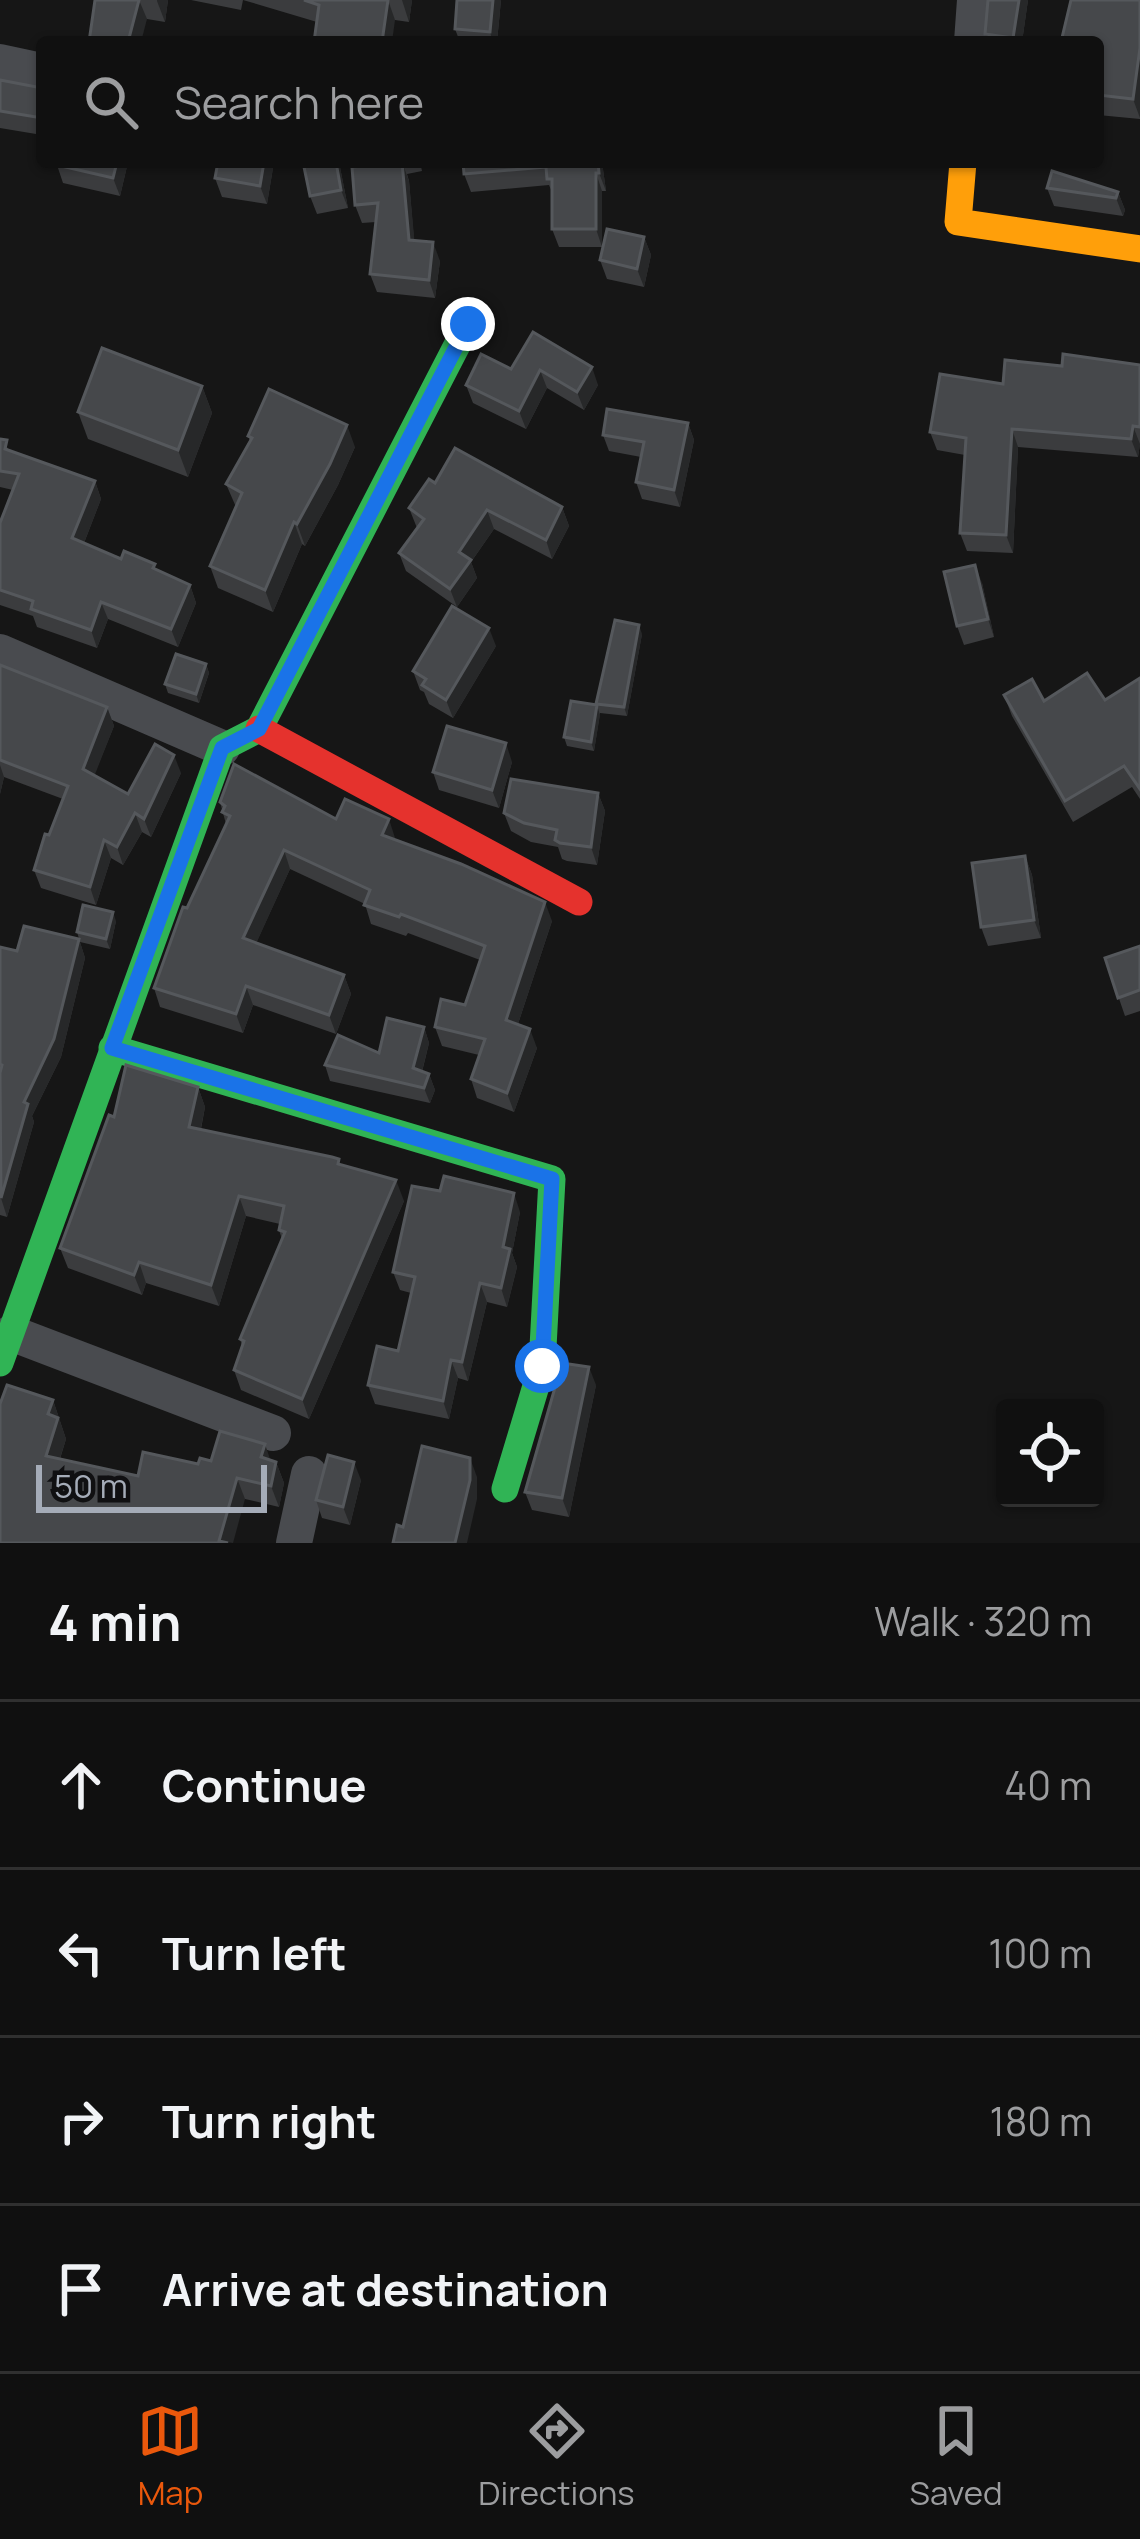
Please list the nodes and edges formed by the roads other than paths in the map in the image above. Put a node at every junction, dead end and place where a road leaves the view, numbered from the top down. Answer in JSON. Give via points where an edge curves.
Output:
{"nodes":[{"id":1,"x":975,"y":0,"type":"edge"},
{"id":2,"x":972,"y":36,"type":"edge"},
{"id":3,"x":0,"y":62,"type":"edge"},
{"id":4,"x":36,"y":70,"type":"edge"},
{"id":5,"x":962,"y":168,"type":"edge"},
{"id":6,"x":1140,"y":249,"type":"edge"},
{"id":7,"x":468,"y":324,"type":"dead end"},
{"id":8,"x":0,"y":652,"type":"edge"},
{"id":9,"x":259,"y":729,"type":"junction"},
{"id":10,"x":222,"y":748,"type":"junction"},
{"id":11,"x":579,"y":902,"type":"dead end"},
{"id":12,"x":112,"y":1048,"type":"junction"},
{"id":13,"x":6,"y":1348,"type":"edge"},
{"id":14,"x":273,"y":1433,"type":"dead end"},
{"id":15,"x":309,"y":1474,"type":"dead end"},
{"id":16,"x":505,"y":1489,"type":"dead end"},
{"id":17,"x":293,"y":1543,"type":"edge"}],
"edges":[{"from":1,"to":2,"type":"street"},
{"from":3,"to":4,"type":"street"},
{"from":5,"to":6,"type":"street","via":[[958,222]]},
{"from":7,"to":9,"type":"street"},
{"from":8,"to":10,"type":"street"},
{"from":9,"to":10,"type":"street"},
{"from":9,"to":11,"type":"street"},
{"from":10,"to":12,"type":"street"},
{"from":12,"to":13,"type":"street"},
{"from":12,"to":16,"type":"street","via":[[552,1179],[542,1366]]},
{"from":13,"to":14,"type":"street"},
{"from":15,"to":17,"type":"street"}]}
